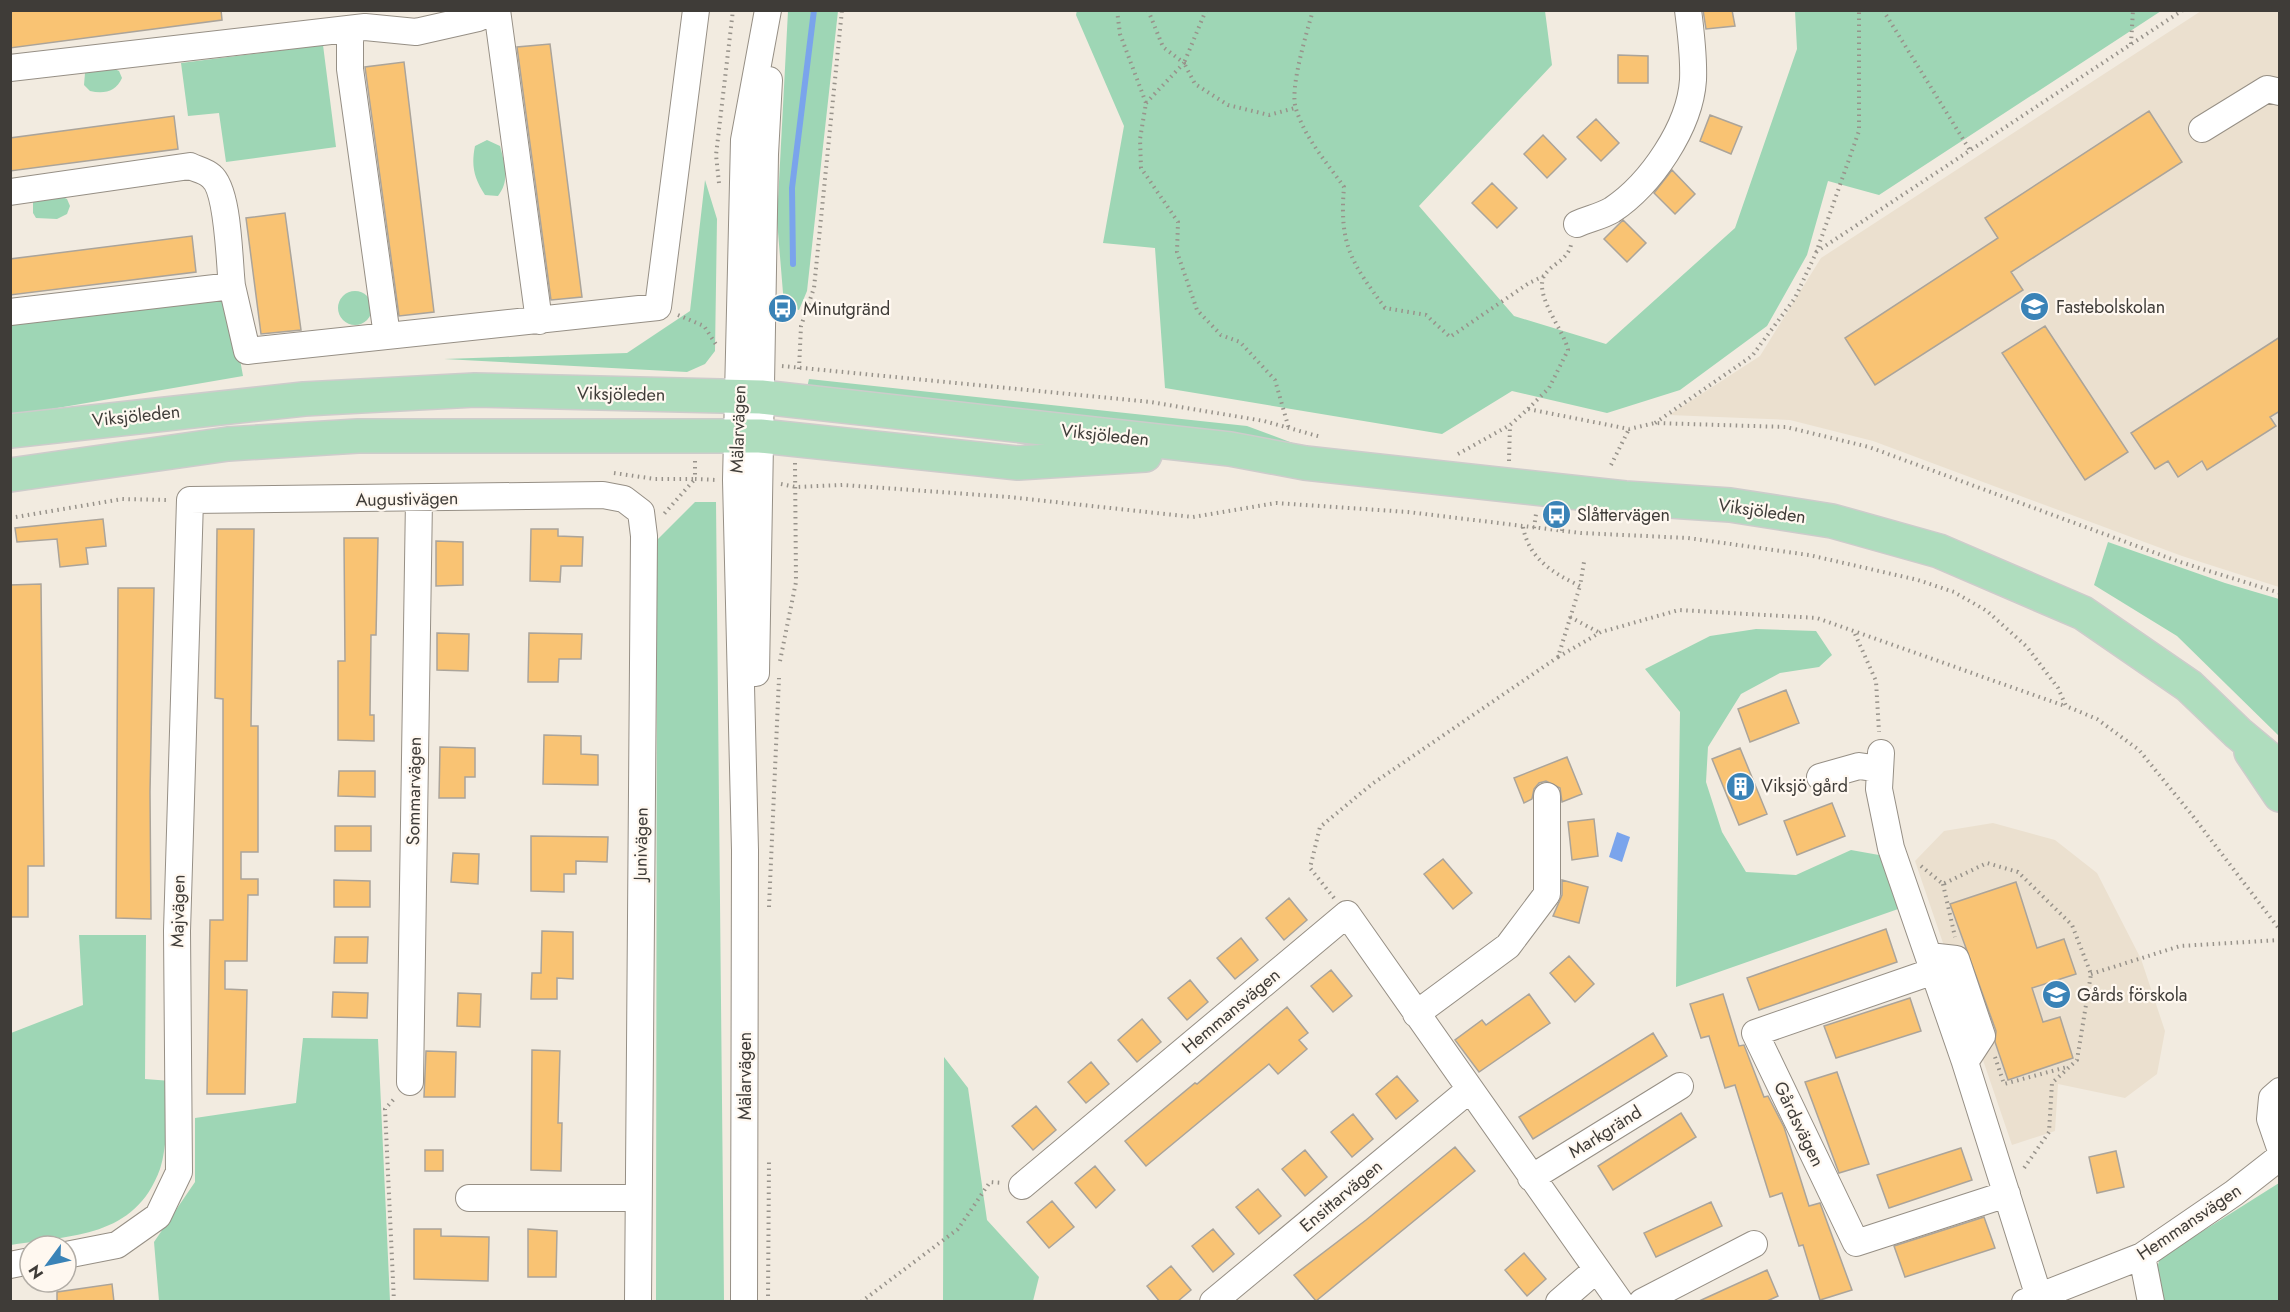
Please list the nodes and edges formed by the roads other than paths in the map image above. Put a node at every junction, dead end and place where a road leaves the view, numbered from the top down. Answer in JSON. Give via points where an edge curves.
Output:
{"nodes":[{"id":1,"x":496,"y":10,"type":"edge"},
{"id":2,"x":696,"y":10,"type":"edge"},
{"id":3,"x":768,"y":10,"type":"edge"},
{"id":4,"x":773,"y":10,"type":"edge"},
{"id":5,"x":1688,"y":10,"type":"edge"},
{"id":6,"x":350,"y":29,"type":"junction"},
{"id":7,"x":10,"y":68,"type":"edge"},
{"id":8,"x":2280,"y":92,"type":"edge"},
{"id":9,"x":2202,"y":129,"type":"dead end"},
{"id":10,"x":10,"y":192,"type":"edge"},
{"id":11,"x":1577,"y":224,"type":"road end"},
{"id":12,"x":232,"y":286,"type":"junction"},
{"id":13,"x":10,"y":312,"type":"edge"},
{"id":14,"x":539,"y":321,"type":"junction"},
{"id":15,"x":387,"y":336,"type":"junction"},
{"id":16,"x":750,"y":397,"type":"junction"},
{"id":17,"x":10,"y":431,"type":"edge"},
{"id":18,"x":749,"y":436,"type":"junction"},
{"id":19,"x":1230,"y":449,"type":"junction"},
{"id":20,"x":10,"y":474,"type":"edge"},
{"id":21,"x":419,"y":499,"type":"junction"},
{"id":22,"x":624,"y":499,"type":"joint"},
{"id":23,"x":190,"y":500,"type":"joint"},
{"id":24,"x":2238,"y":733,"type":"junction"},
{"id":25,"x":2280,"y":768,"type":"edge"},
{"id":26,"x":1820,"y":777,"type":"dead end"},
{"id":27,"x":2280,"y":795,"type":"edge"},
{"id":28,"x":1547,"y":796,"type":"dead end"},
{"id":29,"x":1940,"y":962,"type":"junction"},
{"id":30,"x":1416,"y":1014,"type":"junction"},
{"id":31,"x":1965,"y":1062,"type":"junction"},
{"id":32,"x":410,"y":1082,"type":"road end"},
{"id":33,"x":1680,"y":1086,"type":"dead end"},
{"id":34,"x":1469,"y":1090,"type":"junction"},
{"id":35,"x":2280,"y":1091,"type":"edge"},
{"id":36,"x":2280,"y":1148,"type":"edge"},
{"id":37,"x":2280,"y":1157,"type":"edge"},
{"id":38,"x":1531,"y":1178,"type":"junction"},
{"id":39,"x":1022,"y":1186,"type":"dead end"},
{"id":40,"x":2007,"y":1194,"type":"junction"},
{"id":41,"x":469,"y":1198,"type":"dead end"},
{"id":42,"x":638,"y":1198,"type":"junction"},
{"id":43,"x":1754,"y":1244,"type":"dead end"},
{"id":44,"x":78,"y":1253,"type":"edge"},
{"id":45,"x":2142,"y":1256,"type":"junction"},
{"id":46,"x":1596,"y":1270,"type":"junction"},
{"id":47,"x":2032,"y":1299,"type":"edge"},
{"id":48,"x":638,"y":1302,"type":"edge"},
{"id":49,"x":744,"y":1302,"type":"edge"},
{"id":50,"x":1213,"y":1302,"type":"edge"},
{"id":51,"x":1559,"y":1302,"type":"edge"},
{"id":52,"x":1620,"y":1302,"type":"edge"},
{"id":53,"x":1642,"y":1302,"type":"edge"},
{"id":54,"x":2151,"y":1302,"type":"edge"}],
"edges":[{"from":1,"to":6,"type":"street","via":[[416,33]]},
{"from":1,"to":14,"type":"street"},
{"from":2,"to":14,"type":"street","via":[[658,307]]},
{"from":3,"to":16,"type":"street","name":"Mälarvägen","via":[[744,140]]},
{"from":4,"to":16,"type":"street","name":"Mälarvägen"},
{"from":5,"to":11,"type":"street","via":[[1693,81],[1687,109],[1672,145],[1660,163],[1611,211]]},
{"from":6,"to":7,"type":"street"},
{"from":6,"to":15,"type":"street","via":[[350,69]]},
{"from":8,"to":9,"type":"street","via":[[2267,88]]},
{"from":10,"to":12,"type":"street","via":[[190,166],[212,176],[221,191]]},
{"from":12,"to":13,"type":"street"},
{"from":12,"to":15,"type":"street","via":[[246,351]]},
{"from":14,"to":15,"type":"street"},
{"from":16,"to":17,"type":"main road","name":"Viksjöleden","via":[[452,391],[304,399]]},
{"from":16,"to":18,"type":"street","name":"Mälarvägen"},
{"from":16,"to":19,"type":"main road","name":"Viksjöleden"},
{"from":18,"to":19,"type":"main road","name":"Viksjöleden","via":[[1018,463]]},
{"from":18,"to":20,"type":"main road","name":"Viksjöleden","via":[[358,436],[228,444]]},
{"from":18,"to":49,"type":"street","name":"Mälarvägen"},
{"from":19,"to":24,"type":"main road","name":"Viksjöleden","via":[[1329,465],[1625,498],[1730,505],[1832,522],[1939,551],[2084,613],[2189,686]]},
{"from":21,"to":22,"type":"street","name":"Augustivägen","via":[[603,495]]},
{"from":21,"to":23,"type":"street","name":"Augustivägen"},
{"from":21,"to":32,"type":"street","name":"Sommarvägen"},
{"from":22,"to":42,"type":"street","name":"Junivägen","via":[[641,512],[644,536]]},
{"from":23,"to":44,"type":"street","name":"Majvägen","via":[[177,931],[179,1172],[158,1216],[117,1245]]},
{"from":24,"to":25,"type":"main road","name":"Viksjöleden"},
{"from":24,"to":27,"type":"main road","name":"Viksjöleden"},
{"from":26,"to":29,"type":"street","via":[[1881,761],[1879,789],[1891,848]]},
{"from":28,"to":30,"type":"street","via":[[1547,894],[1508,946]]},
{"from":29,"to":31,"type":"street"},
{"from":29,"to":31,"type":"street","via":[[1982,1036]]},
{"from":29,"to":40,"type":"street","name":"Gårdsvägen","via":[[1755,1033],[1856,1243]]},
{"from":30,"to":34,"type":"street"},
{"from":30,"to":39,"type":"street","name":"Hemmansvägen","via":[[1347,914]]},
{"from":31,"to":40,"type":"street","via":[[1995,1125]]},
{"from":33,"to":38,"type":"street","name":"Markgränd"},
{"from":34,"to":38,"type":"street"},
{"from":34,"to":50,"type":"street","name":"Ensittarvägen"},
{"from":35,"to":36,"type":"street","via":[[2272,1098],[2270,1119]]},
{"from":37,"to":45,"type":"street","name":"Hemmansvägen"},
{"from":38,"to":46,"type":"street"},
{"from":40,"to":47,"type":"street"},
{"from":41,"to":42,"type":"street"},
{"from":42,"to":48,"type":"street","name":"Junivägen"},
{"from":43,"to":53,"type":"street"},
{"from":45,"to":47,"type":"street","name":"Hemmansvägen"},
{"from":45,"to":54,"type":"street"},
{"from":46,"to":51,"type":"street"},
{"from":46,"to":52,"type":"street"}]}
